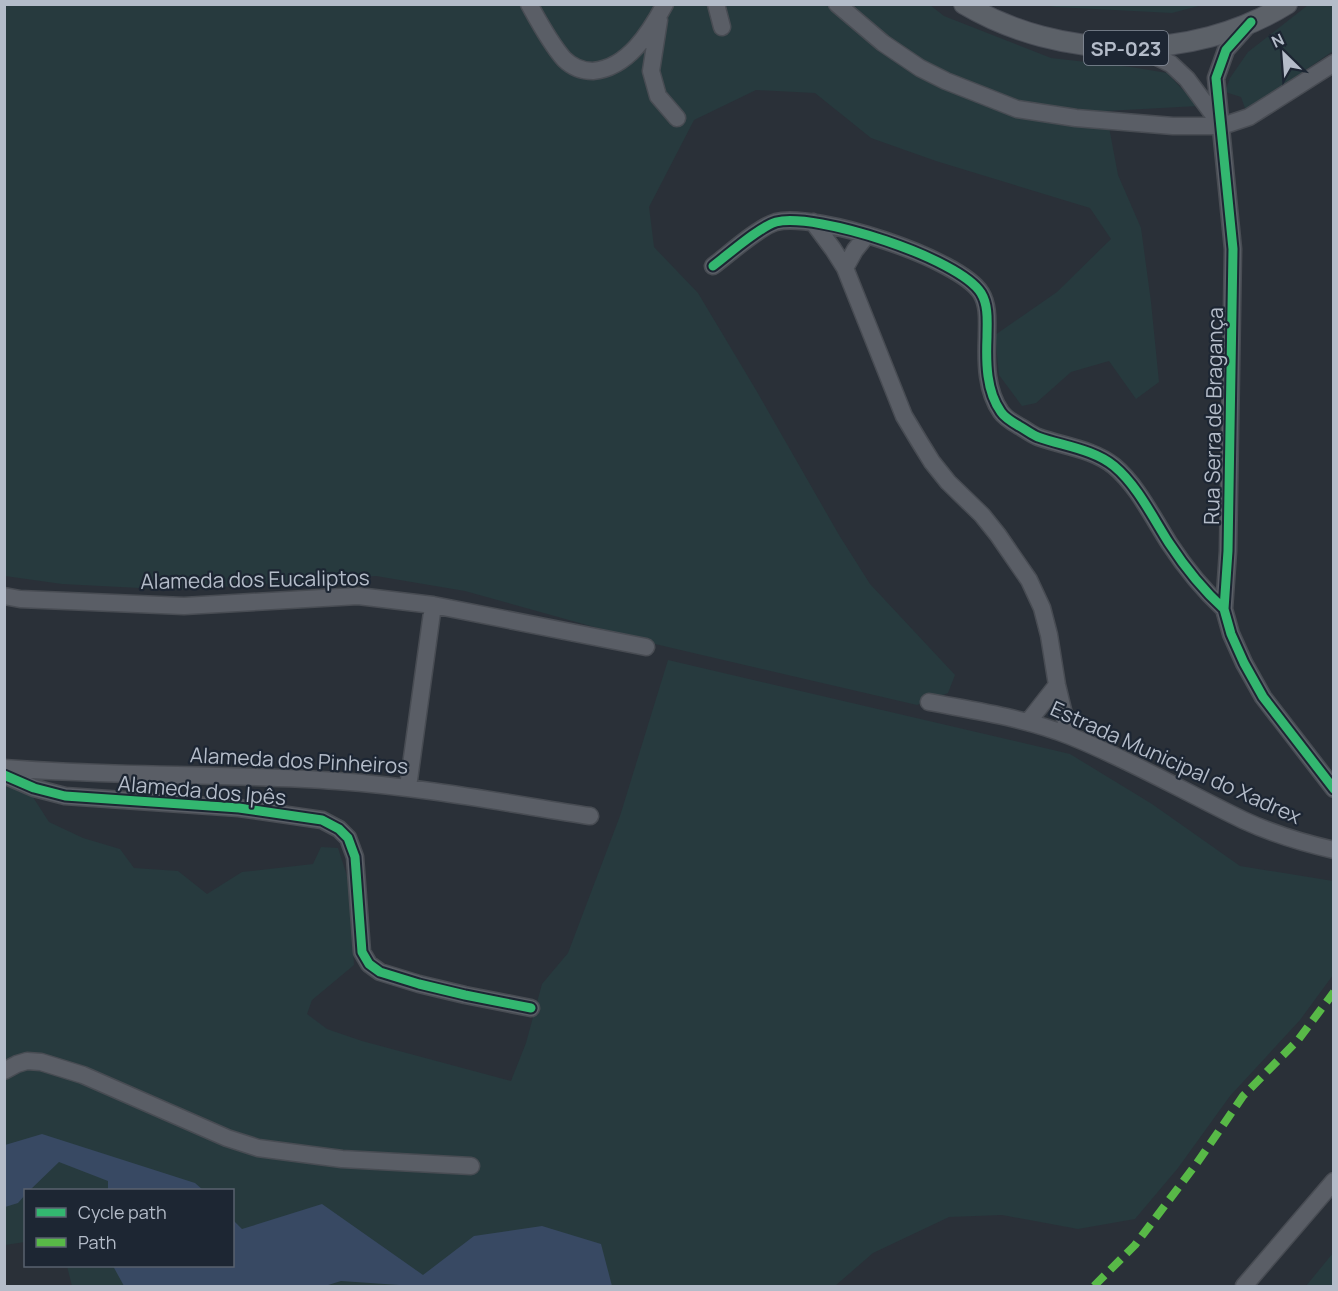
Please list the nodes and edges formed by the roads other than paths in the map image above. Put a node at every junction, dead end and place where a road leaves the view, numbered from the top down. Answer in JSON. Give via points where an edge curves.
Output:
{"nodes":[{"id":1,"x":529,"y":4,"type":"edge"},
{"id":2,"x":716,"y":4,"type":"edge"},
{"id":3,"x":837,"y":4,"type":"edge"},
{"id":4,"x":964,"y":4,"type":"edge"},
{"id":5,"x":1287,"y":4,"type":"edge"},
{"id":6,"x":663,"y":9,"type":"edge"},
{"id":7,"x":1251,"y":22,"type":"junction"},
{"id":8,"x":722,"y":27,"type":"dead end"},
{"id":9,"x":1139,"y":48,"type":"junction"},
{"id":10,"x":1334,"y":63,"type":"edge"},
{"id":11,"x":677,"y":118,"type":"dead end"},
{"id":12,"x":1222,"y":126,"type":"junction"},
{"id":13,"x":813,"y":222,"type":"junction"},
{"id":14,"x":867,"y":236,"type":"junction"},
{"id":15,"x":713,"y":266,"type":"dead end"},
{"id":16,"x":845,"y":268,"type":"junction"},
{"id":17,"x":4,"y":596,"type":"edge"},
{"id":18,"x":433,"y":605,"type":"junction"},
{"id":19,"x":1224,"y":609,"type":"junction"},
{"id":20,"x":646,"y":647,"type":"dead end"},
{"id":21,"x":1057,"y":685,"type":"junction"},
{"id":22,"x":928,"y":702,"type":"dead end"},
{"id":23,"x":1028,"y":722,"type":"junction"},
{"id":24,"x":1069,"y":735,"type":"junction"},
{"id":25,"x":4,"y":768,"type":"edge"},
{"id":26,"x":4,"y":775,"type":"edge"},
{"id":27,"x":408,"y":787,"type":"junction"},
{"id":28,"x":1334,"y":789,"type":"edge"},
{"id":29,"x":590,"y":816,"type":"dead end"},
{"id":30,"x":1334,"y":850,"type":"edge"},
{"id":31,"x":531,"y":1008,"type":"dead end"},
{"id":32,"x":4,"y":1071,"type":"edge"},
{"id":33,"x":471,"y":1166,"type":"dead end"},
{"id":34,"x":1334,"y":1180,"type":"edge"},
{"id":35,"x":1244,"y":1287,"type":"edge"}],
"edges":[{"from":1,"to":6,"type":"street","via":[[565,59],[585,71],[610,68],[623,60]]},
{"from":2,"to":8,"type":"street"},
{"from":3,"to":12,"type":"street","via":[[920,68],[1017,110],[1152,124]]},
{"from":4,"to":9,"type":"main road","number":"SP-023","via":[[1040,36],[1103,47]]},
{"from":5,"to":7,"type":"main road","number":"SP-023"},
{"from":6,"to":11,"type":"street","via":[[651,71],[658,96]]},
{"from":7,"to":9,"type":"main road","number":"SP-023","via":[[1182,43]]},
{"from":7,"to":12,"type":"street","name":"Rua Serra de Bragança","via":[[1226,50],[1216,78]]},
{"from":9,"to":12,"type":"street","via":[[1171,64],[1187,79]]},
{"from":10,"to":12,"type":"street","via":[[1249,117]]},
{"from":12,"to":19,"type":"street","name":"Rua Serra de Bragança","via":[[1233,249]]},
{"from":13,"to":14,"type":"street"},
{"from":13,"to":15,"type":"street","via":[[776,222]]},
{"from":13,"to":16,"type":"street"},
{"from":14,"to":16,"type":"street"},
{"from":14,"to":19,"type":"street","via":[[927,256],[966,277],[981,293],[987,313],[986,366],[1001,412],[1037,436],[1100,456],[1115,467],[1201,588]]},
{"from":16,"to":21,"type":"street","via":[[904,416],[932,462],[982,515],[1029,580],[1042,608]]},
{"from":17,"to":18,"type":"street","name":"Alameda dos Eucaliptos","via":[[184,606],[358,597]]},
{"from":18,"to":20,"type":"street","name":"Alameda dos Eucaliptos"},
{"from":18,"to":27,"type":"street"},
{"from":19,"to":28,"type":"street","name":"Rua Serra de Bragança","via":[[1231,634],[1263,697]]},
{"from":21,"to":23,"type":"street"},
{"from":21,"to":24,"type":"street"},
{"from":22,"to":23,"type":"street","name":"Estrada Municipal do Xadrex"},
{"from":23,"to":24,"type":"street","name":"Estrada Municipal do Xadrex"},
{"from":24,"to":30,"type":"street","name":"Estrada Municipal do Xadrex","via":[[1244,820]]},
{"from":25,"to":27,"type":"street","name":"Alameda dos Pinheiros","via":[[110,775],[270,777]]},
{"from":26,"to":31,"type":"street","name":"Alameda dos Ipês","via":[[65,796],[239,808],[322,820],[348,837],[355,857],[362,952],[369,964],[380,972],[419,984]]},
{"from":27,"to":29,"type":"street","name":"Alameda dos Pinheiros"},
{"from":32,"to":33,"type":"street","via":[[27,1061],[41,1062],[83,1075],[258,1148],[342,1159]]},
{"from":34,"to":35,"type":"street"}]}
